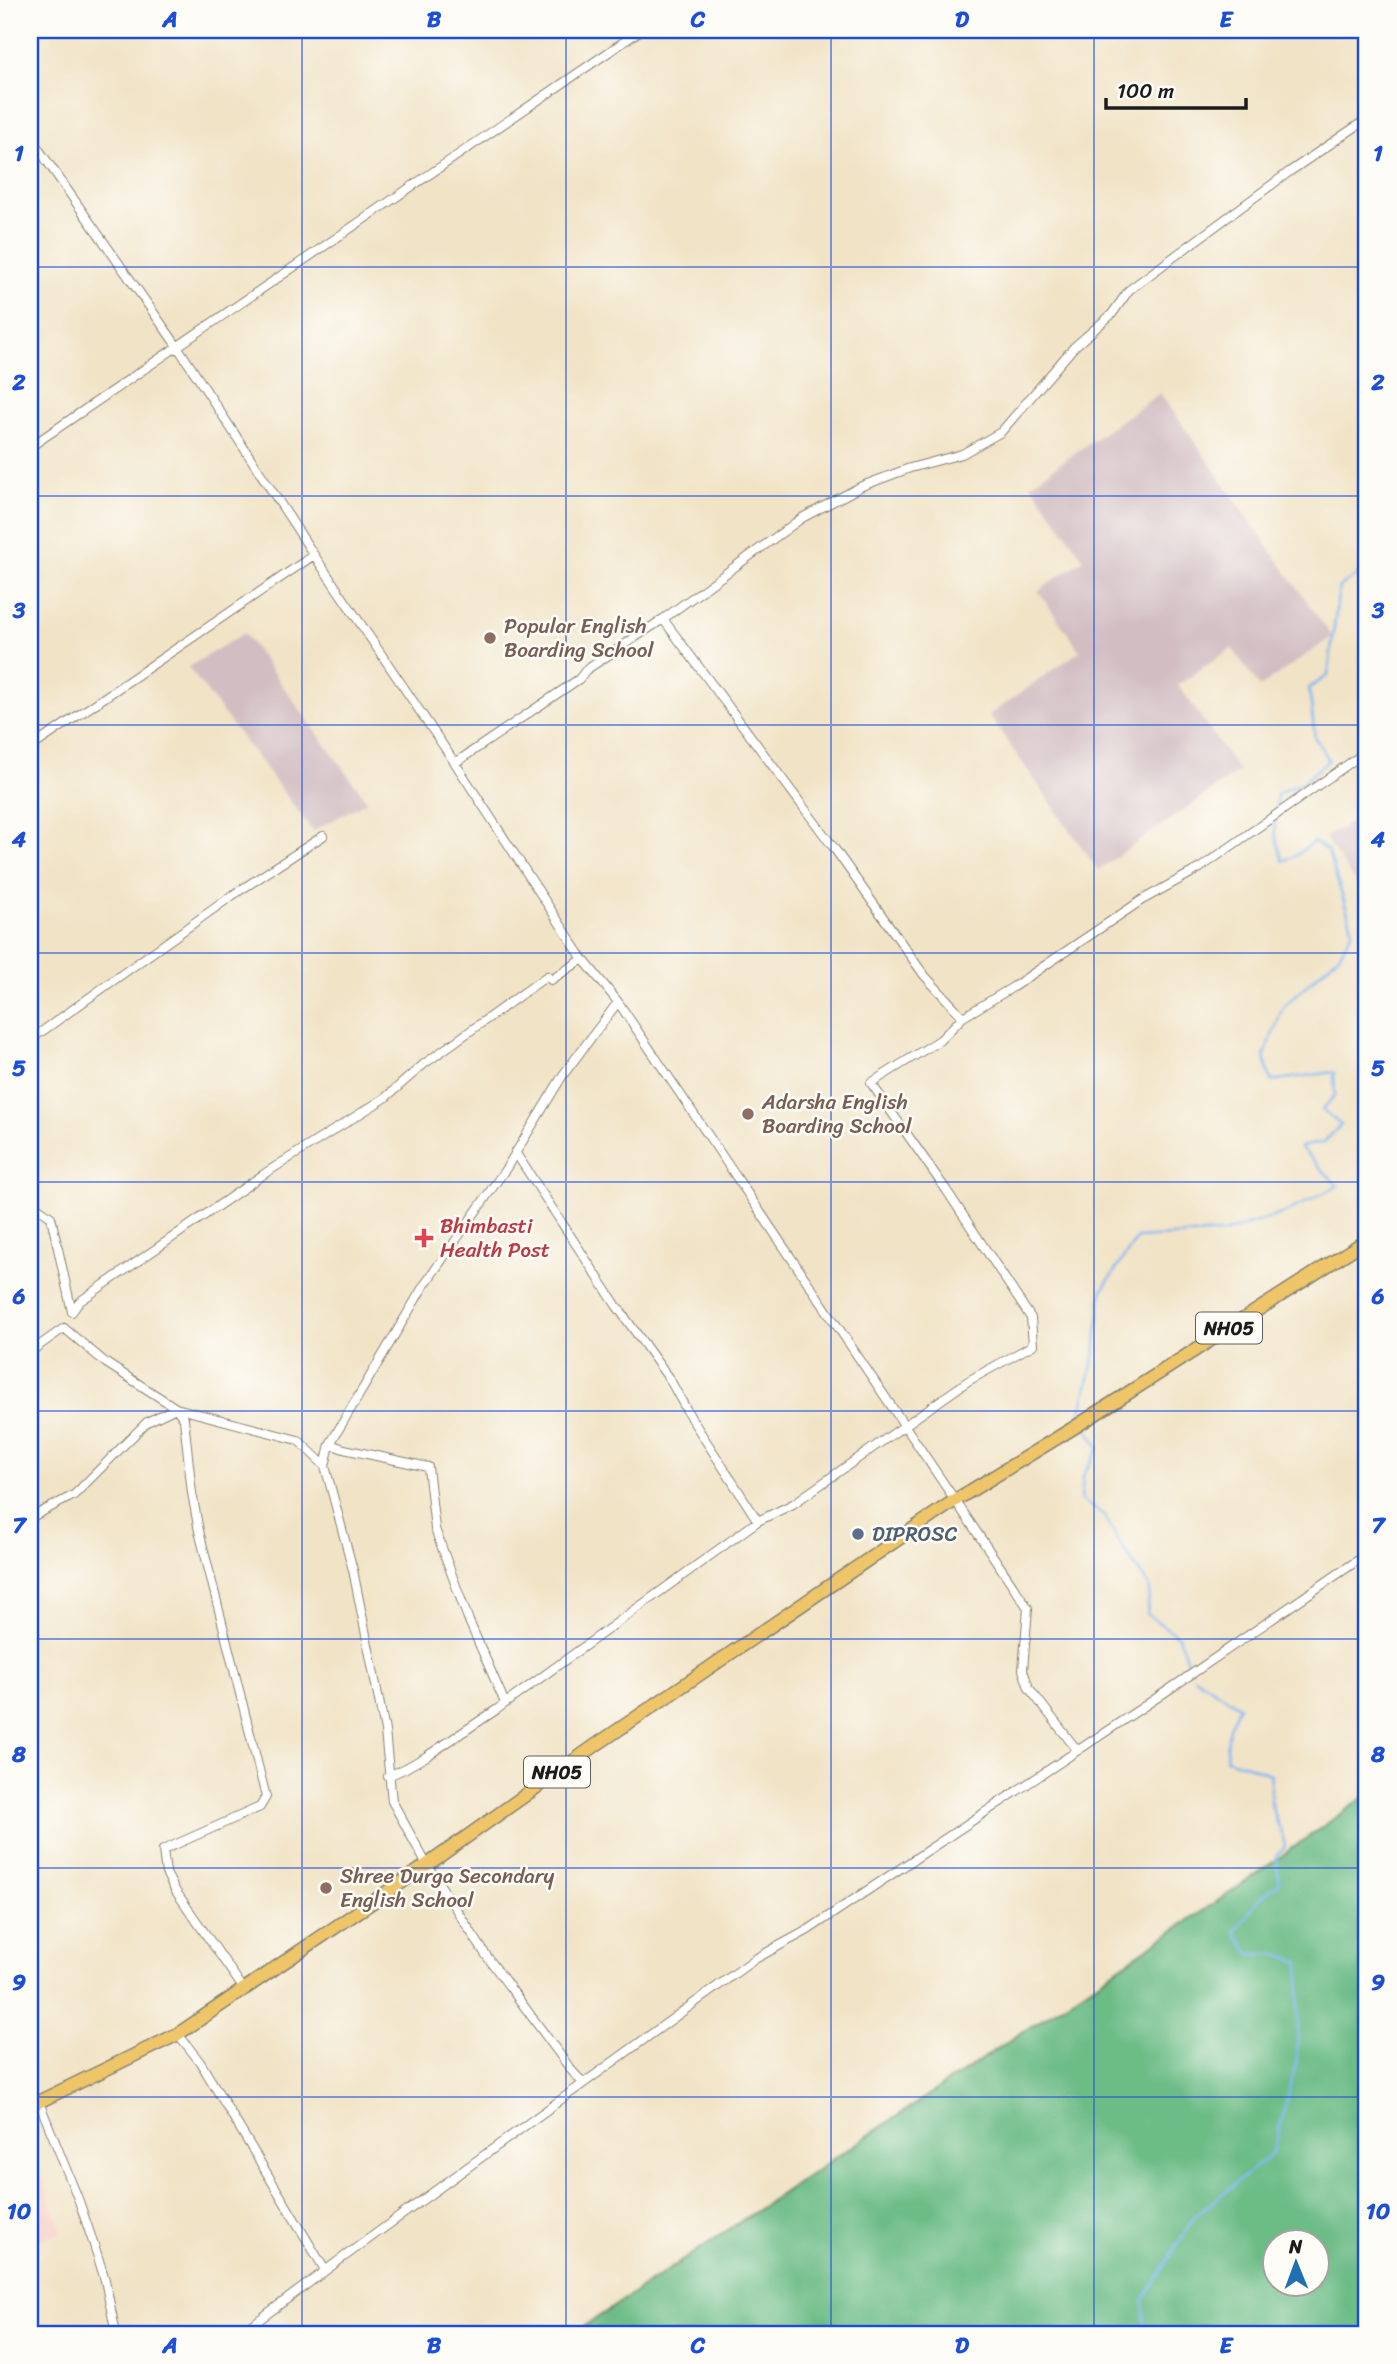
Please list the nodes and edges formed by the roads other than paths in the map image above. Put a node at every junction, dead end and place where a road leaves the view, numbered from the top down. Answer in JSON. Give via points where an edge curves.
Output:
{"nodes":[{"id":1,"x":642,"y":30,"type":"edge"},
{"id":2,"x":1367,"y":119,"type":"edge"},
{"id":3,"x":30,"y":137,"type":"edge"},
{"id":4,"x":177,"y":346,"type":"junction"},
{"id":5,"x":30,"y":447,"type":"edge"},
{"id":6,"x":314,"y":555,"type":"junction"},
{"id":7,"x":663,"y":619,"type":"junction"},
{"id":8,"x":30,"y":748,"type":"edge"},
{"id":9,"x":1367,"y":751,"type":"edge"},
{"id":10,"x":456,"y":763,"type":"junction"},
{"id":11,"x":323,"y":836,"type":"dead end"},
{"id":12,"x":583,"y":959,"type":"junction"},
{"id":13,"x":618,"y":1002,"type":"junction"},
{"id":14,"x":963,"y":1017,"type":"junction"},
{"id":15,"x":30,"y":1040,"type":"edge"},
{"id":16,"x":515,"y":1152,"type":"junction"},
{"id":17,"x":30,"y":1202,"type":"edge"},
{"id":18,"x":1367,"y":1240,"type":"edge"},
{"id":19,"x":30,"y":1352,"type":"edge"},
{"id":20,"x":176,"y":1408,"type":"junction"},
{"id":21,"x":905,"y":1425,"type":"junction"},
{"id":22,"x":330,"y":1444,"type":"junction"},
{"id":23,"x":325,"y":1466,"type":"junction"},
{"id":24,"x":954,"y":1502,"type":"junction"},
{"id":25,"x":30,"y":1518,"type":"edge"},
{"id":26,"x":758,"y":1521,"type":"junction"},
{"id":27,"x":1367,"y":1554,"type":"edge"},
{"id":28,"x":505,"y":1703,"type":"junction"},
{"id":29,"x":1077,"y":1750,"type":"junction"},
{"id":30,"x":388,"y":1776,"type":"junction"},
{"id":31,"x":428,"y":1865,"type":"junction"},
{"id":32,"x":243,"y":1988,"type":"junction"},
{"id":33,"x":178,"y":2034,"type":"junction"},
{"id":34,"x":583,"y":2083,"type":"junction"},
{"id":35,"x":34,"y":2104,"type":"edge"},
{"id":36,"x":325,"y":2270,"type":"junction"},
{"id":37,"x":116,"y":2334,"type":"edge"},
{"id":38,"x":240,"y":2334,"type":"edge"}],
"edges":[{"from":1,"to":4,"type":"street"},
{"from":2,"to":7,"type":"street","via":[[1129,290],[1001,432],[962,454],[862,486],[802,518]]},
{"from":3,"to":4,"type":"street"},
{"from":4,"to":5,"type":"street"},
{"from":4,"to":6,"type":"street"},
{"from":6,"to":8,"type":"street"},
{"from":6,"to":10,"type":"street"},
{"from":7,"to":10,"type":"street"},
{"from":7,"to":14,"type":"street","via":[[924,975]]},
{"from":9,"to":14,"type":"street","via":[[1200,868],[1142,900]]},
{"from":10,"to":12,"type":"street"},
{"from":11,"to":15,"type":"street"},
{"from":12,"to":13,"type":"street"},
{"from":12,"to":17,"type":"street","via":[[551,980],[547,976],[424,1064],[385,1098],[267,1172],[90,1294],[72,1312],[51,1217]]},
{"from":13,"to":16,"type":"street","via":[[563,1075]]},
{"from":13,"to":21,"type":"street"},
{"from":14,"to":21,"type":"street","via":[[940,1040],[871,1083],[1031,1318],[1033,1345],[968,1381]]},
{"from":16,"to":22,"type":"street","via":[[423,1287]]},
{"from":16,"to":26,"type":"street","via":[[670,1380]]},
{"from":18,"to":24,"type":"main road","number":"NH05"},
{"from":19,"to":20,"type":"street","via":[[64,1328],[106,1363]]},
{"from":20,"to":23,"type":"street","via":[[298,1440]]},
{"from":20,"to":25,"type":"street","via":[[147,1422],[74,1495]]},
{"from":20,"to":32,"type":"street","via":[[184,1419],[199,1531],[266,1797],[260,1807],[163,1850],[174,1890]]},
{"from":21,"to":24,"type":"street"},
{"from":21,"to":26,"type":"street","via":[[793,1504]]},
{"from":22,"to":23,"type":"street"},
{"from":22,"to":28,"type":"street","via":[[428,1467],[435,1529],[468,1621]]},
{"from":23,"to":30,"type":"street","via":[[353,1570],[385,1731]]},
{"from":24,"to":29,"type":"street","via":[[1028,1608],[1023,1670],[1029,1688]]},
{"from":24,"to":31,"type":"main road","number":"NH05"},
{"from":26,"to":28,"type":"street"},
{"from":27,"to":29,"type":"street"},
{"from":28,"to":30,"type":"street","via":[[427,1756]]},
{"from":29,"to":34,"type":"street","via":[[808,1930],[755,1959]]},
{"from":30,"to":31,"type":"street","via":[[392,1801]]},
{"from":31,"to":32,"type":"main road","number":"NH05"},
{"from":31,"to":34,"type":"street","via":[[486,1955]]},
{"from":32,"to":33,"type":"main road","number":"NH05"},
{"from":33,"to":35,"type":"main road","number":"NH05"},
{"from":33,"to":36,"type":"street","via":[[200,2062]]},
{"from":34,"to":36,"type":"street"},
{"from":35,"to":37,"type":"street","via":[[63,2158],[105,2280]]},
{"from":36,"to":38,"type":"street"}]}
